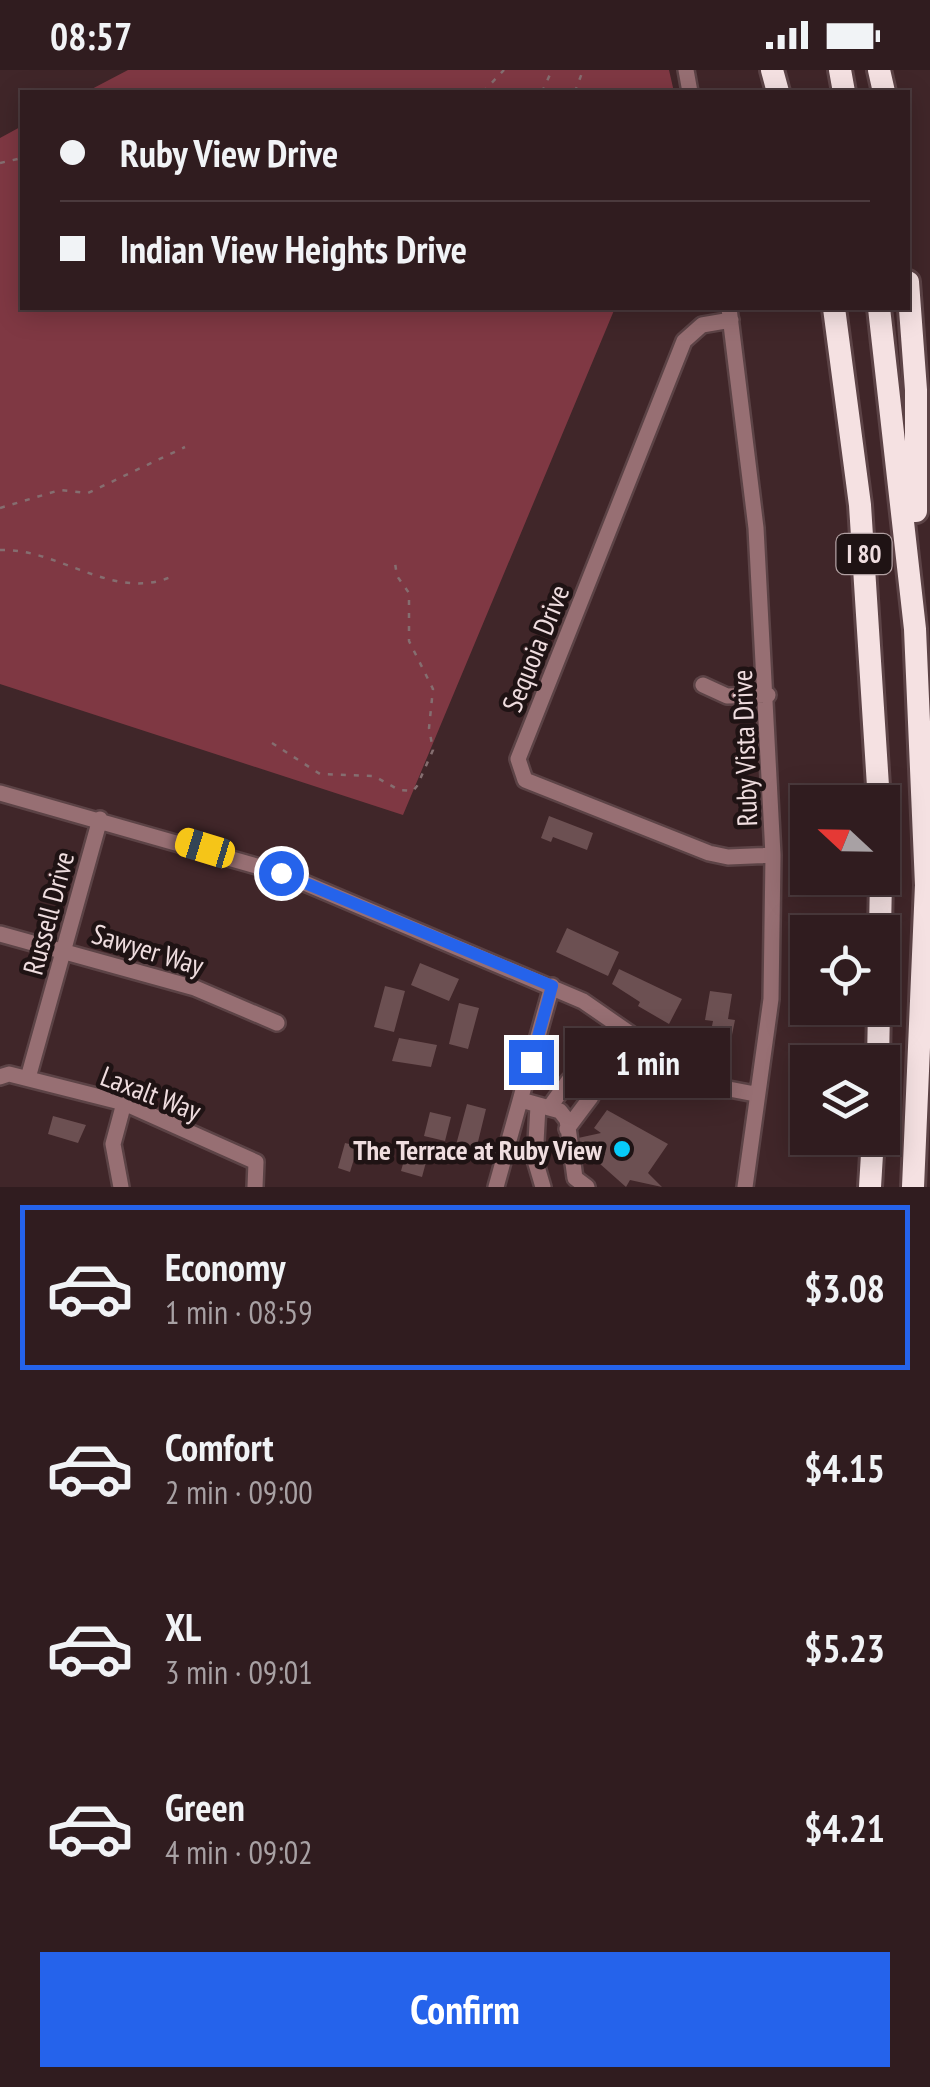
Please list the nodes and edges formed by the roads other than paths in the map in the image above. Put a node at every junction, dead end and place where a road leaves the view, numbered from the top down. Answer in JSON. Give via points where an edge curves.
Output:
{"nodes":[{"id":1,"x":910,"y":309,"type":"edge"},
{"id":2,"x":834,"y":310,"type":"edge"},
{"id":3,"x":879,"y":310,"type":"edge"},
{"id":4,"x":730,"y":314,"type":"edge"},
{"id":5,"x":915,"y":629,"type":"junction"},
{"id":6,"x":702,"y":685,"type":"dead end"},
{"id":7,"x":768,"y":695,"type":"junction"},
{"id":8,"x":878,"y":785,"type":"edge"},
{"id":9,"x":0,"y":793,"type":"edge"},
{"id":10,"x":100,"y":819,"type":"junction"},
{"id":11,"x":773,"y":855,"type":"junction"},
{"id":12,"x":0,"y":934,"type":"edge"},
{"id":13,"x":64,"y":950,"type":"junction"},
{"id":14,"x":552,"y":986,"type":"junction"},
{"id":15,"x":277,"y":1023,"type":"dead end"},
{"id":16,"x":0,"y":1077,"type":"edge"},
{"id":17,"x":28,"y":1078,"type":"junction"},
{"id":18,"x":755,"y":1094,"type":"junction"},
{"id":19,"x":520,"y":1100,"type":"junction"},
{"id":20,"x":124,"y":1103,"type":"junction"},
{"id":21,"x":543,"y":1107,"type":"junction"},
{"id":22,"x":568,"y":1129,"type":"junction"},
{"id":23,"x":872,"y":1155,"type":"edge"},
{"id":24,"x":121,"y":1187,"type":"edge"},
{"id":25,"x":255,"y":1187,"type":"edge"},
{"id":26,"x":496,"y":1187,"type":"edge"},
{"id":27,"x":543,"y":1187,"type":"edge"},
{"id":28,"x":587,"y":1187,"type":"edge"},
{"id":29,"x":745,"y":1187,"type":"edge"},
{"id":30,"x":870,"y":1187,"type":"edge"},
{"id":31,"x":912,"y":1187,"type":"edge"}],
"edges":[{"from":1,"to":5,"type":"highway"},
{"from":2,"to":8,"type":"highway","number":"I 80","via":[[860,505]]},
{"from":3,"to":5,"type":"highway","number":"I 80"},
{"from":4,"to":7,"type":"street","name":"Ruby Vista Drive"},
{"from":4,"to":11,"type":"street","name":"Sequoia Drive","via":[[684,341],[518,770],[525,780],[709,853]]},
{"from":5,"to":31,"type":"highway","number":"I 80","via":[[926,884]]},
{"from":6,"to":7,"type":"street","via":[[727,696]]},
{"from":7,"to":11,"type":"street","name":"Ruby Vista Drive"},
{"from":9,"to":10,"type":"street"},
{"from":10,"to":13,"type":"street","name":"Russell Drive"},
{"from":10,"to":14,"type":"street","via":[[281,873]]},
{"from":11,"to":18,"type":"street","name":"Ruby Vista Drive","via":[[770,999]]},
{"from":12,"to":13,"type":"street","name":"Sawyer Way"},
{"from":13,"to":15,"type":"street","name":"Sawyer Way","via":[[195,988]]},
{"from":13,"to":17,"type":"street","name":"Russell Drive"},
{"from":14,"to":18,"type":"street","via":[[597,1008],[702,1084]]},
{"from":14,"to":19,"type":"street"},
{"from":16,"to":17,"type":"street","name":"Laxalt Way"},
{"from":17,"to":20,"type":"street","name":"Laxalt Way"},
{"from":18,"to":29,"type":"street","name":"Ruby Vista Drive"},
{"from":19,"to":21,"type":"street"},
{"from":19,"to":26,"type":"street"},
{"from":20,"to":24,"type":"street","via":[[114,1144]]},
{"from":20,"to":25,"type":"street","name":"Laxalt Way","via":[[256,1162]]},
{"from":21,"to":22,"type":"street","via":[[560,1111]]},
{"from":21,"to":22,"type":"street","via":[[569,1080],[591,1098]]},
{"from":21,"to":27,"type":"street","via":[[535,1160]]},
{"from":22,"to":28,"type":"street","via":[[575,1178]]},
{"from":23,"to":30,"type":"highway"}]}
